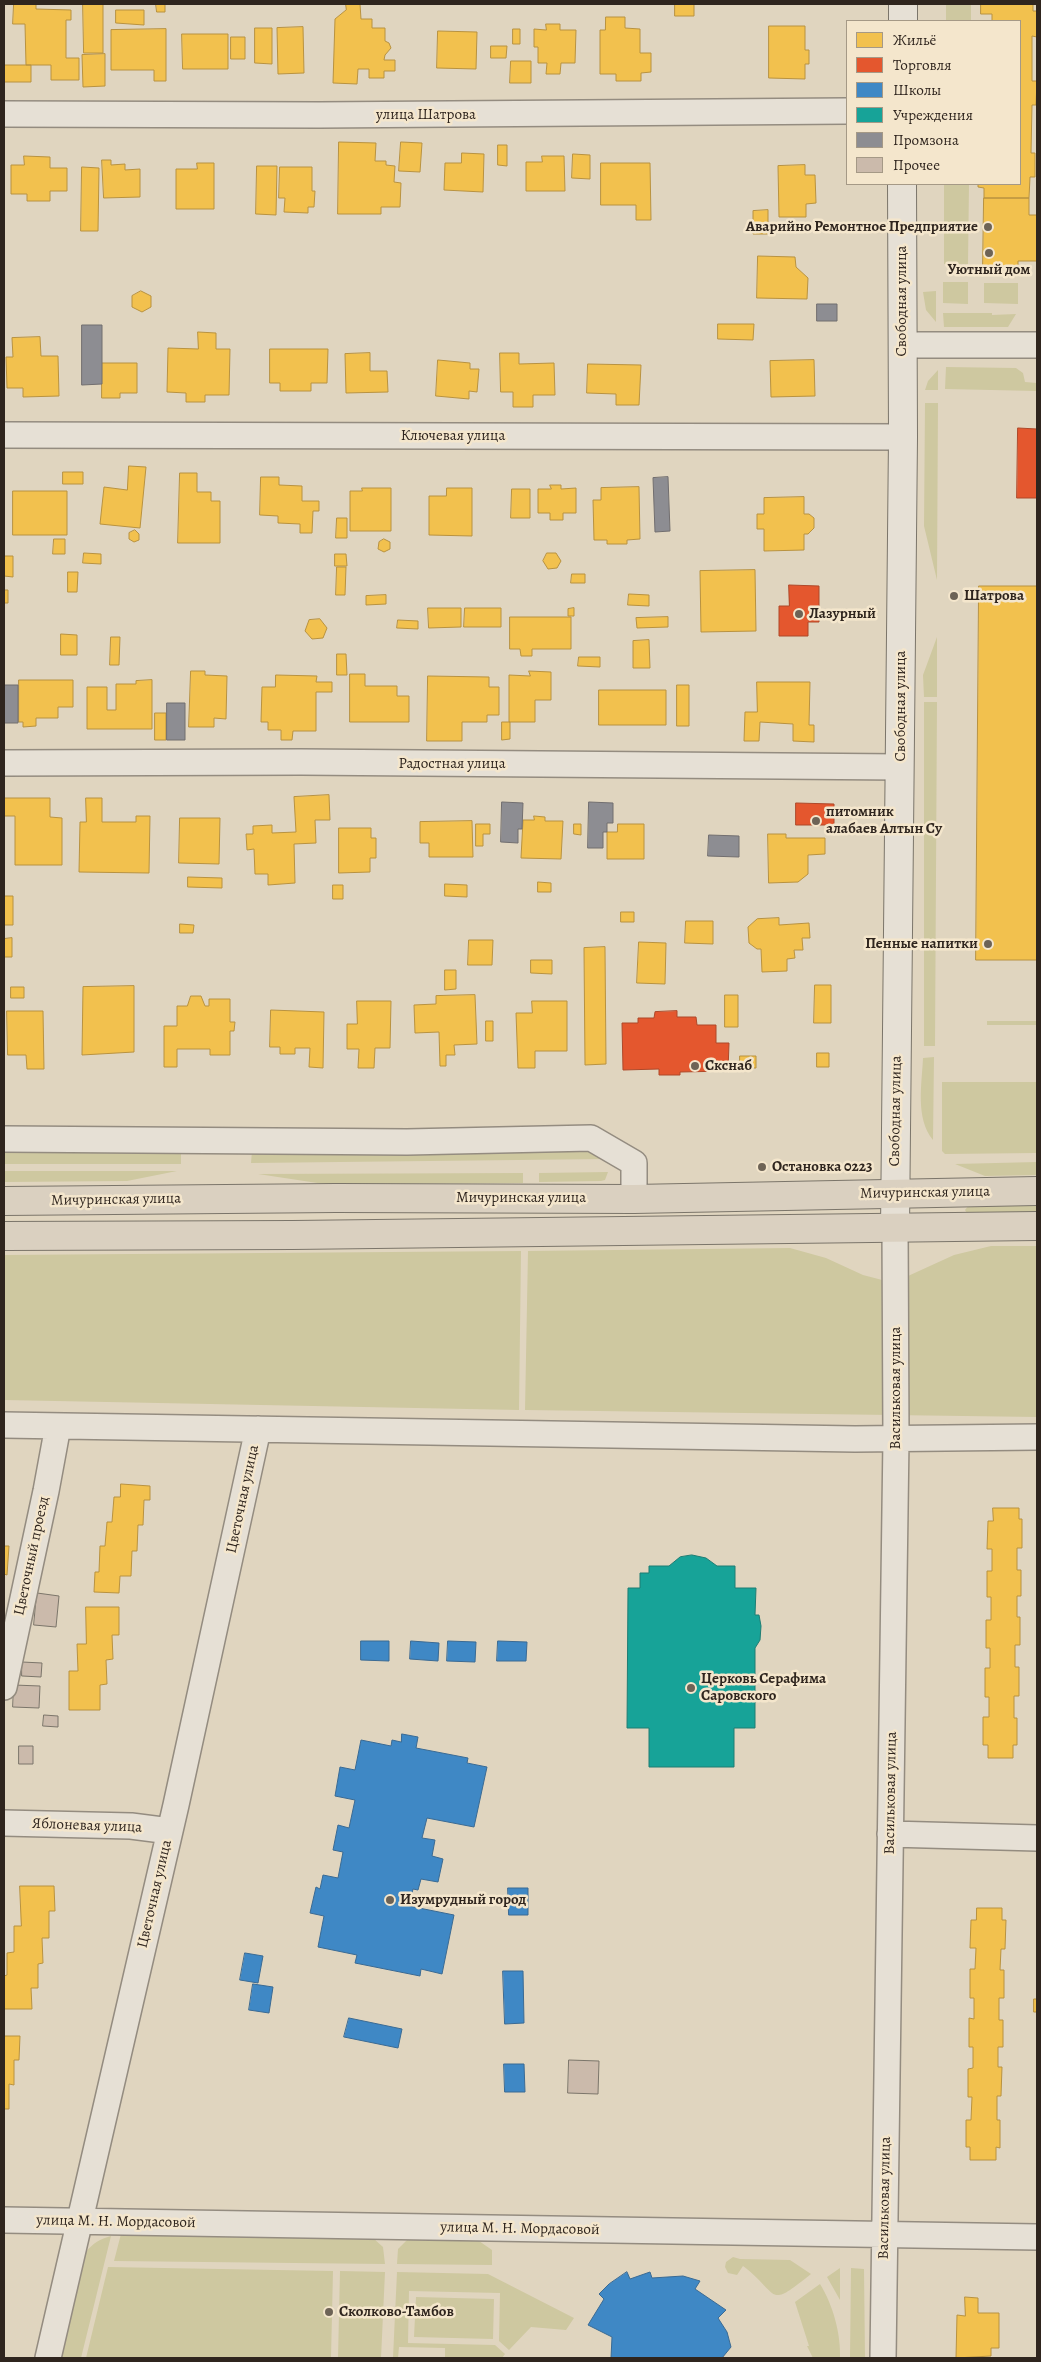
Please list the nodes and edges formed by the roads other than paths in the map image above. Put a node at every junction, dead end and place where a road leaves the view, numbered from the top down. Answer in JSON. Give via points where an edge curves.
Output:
{"nodes":[{"id":1,"x":903,"y":4,"type":"edge"},
{"id":2,"x":903,"y":20,"type":"edge"},
{"id":3,"x":846,"y":111,"type":"edge"},
{"id":4,"x":4,"y":114,"type":"edge"},
{"id":5,"x":902,"y":185,"type":"edge"},
{"id":6,"x":902,"y":344,"type":"junction"},
{"id":7,"x":1037,"y":345,"type":"edge"},
{"id":8,"x":4,"y":435,"type":"edge"},
{"id":9,"x":903,"y":437,"type":"junction"},
{"id":10,"x":4,"y":763,"type":"edge"},
{"id":11,"x":900,"y":767,"type":"junction"},
{"id":12,"x":4,"y":1139,"type":"edge"},
{"id":13,"x":1037,"y":1191,"type":"edge"},
{"id":14,"x":895,"y":1193,"type":"junction"},
{"id":15,"x":634,"y":1200,"type":"junction"},
{"id":16,"x":4,"y":1201,"type":"edge"},
{"id":17,"x":1037,"y":1226,"type":"edge"},
{"id":18,"x":895,"y":1228,"type":"junction"},
{"id":19,"x":4,"y":1236,"type":"edge"},
{"id":20,"x":4,"y":1426,"type":"edge"},
{"id":21,"x":58,"y":1426,"type":"junction"},
{"id":22,"x":258,"y":1429,"type":"junction"},
{"id":23,"x":1037,"y":1437,"type":"edge"},
{"id":24,"x":896,"y":1439,"type":"junction"},
{"id":25,"x":4,"y":1687,"type":"edge"},
{"id":26,"x":4,"y":1823,"type":"edge"},
{"id":27,"x":170,"y":1831,"type":"junction"},
{"id":28,"x":890,"y":1834,"type":"junction"},
{"id":29,"x":1037,"y":1838,"type":"edge"},
{"id":30,"x":4,"y":2220,"type":"edge"},
{"id":31,"x":80,"y":2222,"type":"junction"},
{"id":32,"x":884,"y":2235,"type":"junction"},
{"id":33,"x":1037,"y":2237,"type":"edge"},
{"id":34,"x":48,"y":2358,"type":"edge"},
{"id":35,"x":883,"y":2358,"type":"edge"}],
"edges":[{"from":1,"to":2,"type":"main road"},
{"from":3,"to":4,"type":"street","name":"улица Шатрова"},
{"from":5,"to":6,"type":"main road","name":"Свободная улица"},
{"from":6,"to":7,"type":"street"},
{"from":6,"to":9,"type":"main road","name":"Свободная улица"},
{"from":8,"to":9,"type":"street","name":"Ключевая улица"},
{"from":9,"to":11,"type":"main road","name":"Свободная улица"},
{"from":10,"to":11,"type":"street","name":"Радостная улица"},
{"from":11,"to":14,"type":"main road","name":"Свободная улица"},
{"from":12,"to":15,"type":"street","via":[[406,1142],[591,1138],[634,1163]]},
{"from":13,"to":14,"type":"main road","name":"Мичуринская улица"},
{"from":14,"to":15,"type":"main road","name":"Мичуринская улица"},
{"from":14,"to":18,"type":"main road","name":"Свободная улица"},
{"from":15,"to":16,"type":"main road","name":"Мичуринская улица"},
{"from":17,"to":18,"type":"main road"},
{"from":18,"to":19,"type":"main road"},
{"from":18,"to":24,"type":"street","name":"Васильковая улица"},
{"from":20,"to":21,"type":"street"},
{"from":21,"to":22,"type":"street"},
{"from":21,"to":25,"type":"street","name":"Цветочный проезд"},
{"from":22,"to":24,"type":"street"},
{"from":22,"to":27,"type":"street","name":"Цветочная улица"},
{"from":23,"to":24,"type":"street"},
{"from":24,"to":28,"type":"street","name":"Васильковая улица"},
{"from":26,"to":27,"type":"street","name":"Яблоневая улица","via":[[132,1826]]},
{"from":27,"to":31,"type":"street","name":"Цветочная улица"},
{"from":28,"to":29,"type":"street"},
{"from":28,"to":32,"type":"street","name":"Васильковая улица"},
{"from":30,"to":31,"type":"street","name":"улица М. Н. Мордасовой"},
{"from":31,"to":32,"type":"street","name":"улица М. Н. Мордасовой"},
{"from":31,"to":34,"type":"street","name":"Цветочная улица"},
{"from":32,"to":33,"type":"street","name":"улица М. Н. Мордасовой"},
{"from":32,"to":35,"type":"street","name":"Васильковая улица"}]}
